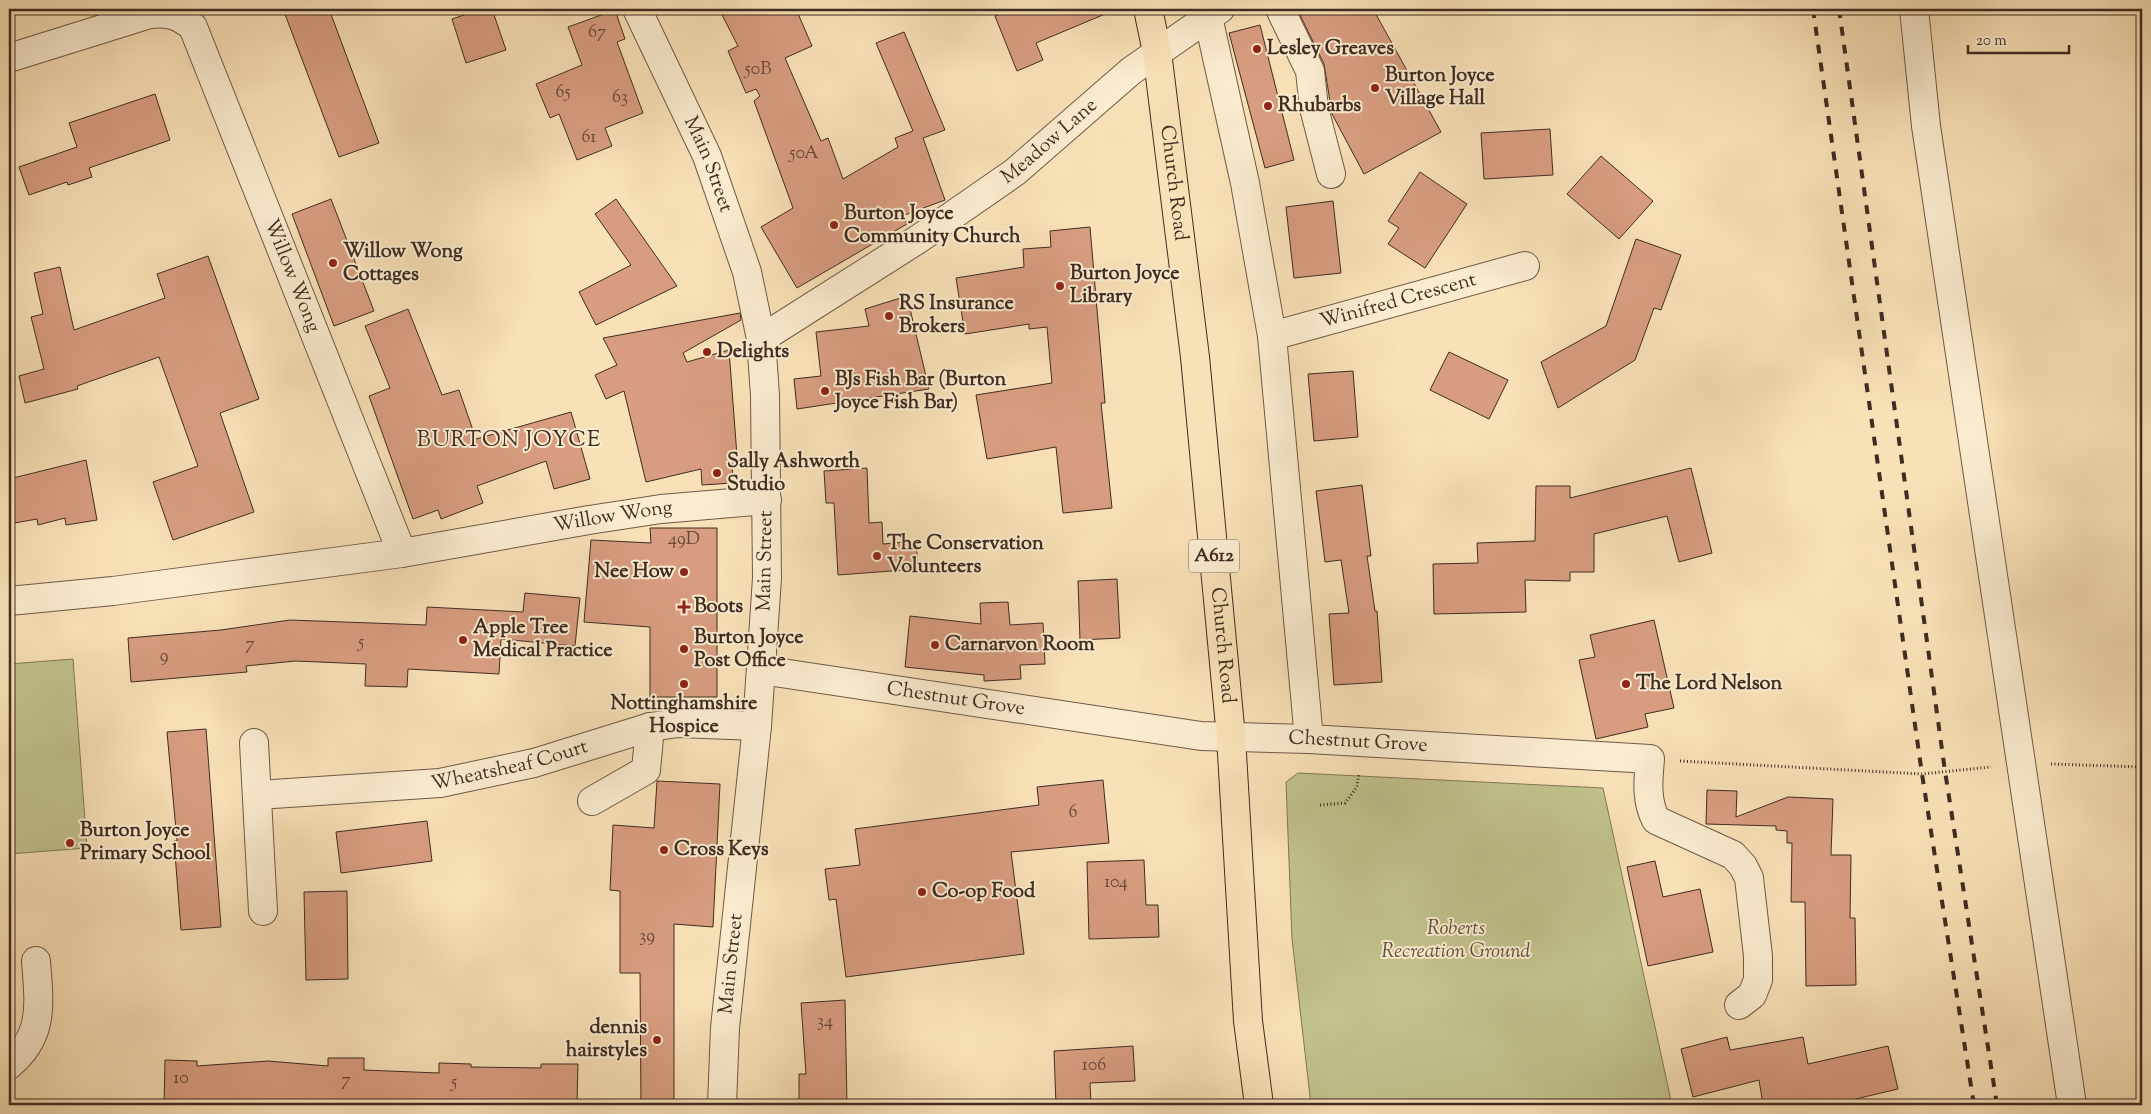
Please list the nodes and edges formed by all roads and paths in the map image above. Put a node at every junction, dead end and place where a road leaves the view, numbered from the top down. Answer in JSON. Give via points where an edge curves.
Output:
{"nodes":[{"id":1,"x":637,"y":9,"type":"edge"},
{"id":2,"x":1148,"y":9,"type":"edge"},
{"id":3,"x":1280,"y":9,"type":"edge"},
{"id":4,"x":1914,"y":9,"type":"edge"},
{"id":5,"x":1214,"y":13,"type":"edge"},
{"id":6,"x":1157,"y":52,"type":"junction"},
{"id":7,"x":9,"y":58,"type":"edge"},
{"id":8,"x":1330,"y":174,"type":"dead end"},
{"id":9,"x":1525,"y":266,"type":"dead end"},
{"id":10,"x":1272,"y":336,"type":"junction"},
{"id":11,"x":761,"y":339,"type":"junction"},
{"id":12,"x":767,"y":500,"type":"junction"},
{"id":13,"x":402,"y":554,"type":"junction"},
{"id":14,"x":9,"y":601,"type":"edge"},
{"id":15,"x":762,"y":670,"type":"junction"},
{"id":16,"x":757,"y":726,"type":"junction"},
{"id":17,"x":650,"y":727,"type":"junction"},
{"id":18,"x":1231,"y":737,"type":"junction"},
{"id":19,"x":1309,"y":739,"type":"junction"},
{"id":20,"x":254,"y":742,"type":"dead end"},
{"id":21,"x":1361,"y":742,"type":"junction"},
{"id":22,"x":1650,"y":759,"type":"junction"},
{"id":23,"x":2021,"y":762,"type":"junction"},
{"id":24,"x":2142,"y":767,"type":"edge"},
{"id":25,"x":258,"y":795,"type":"junction"},
{"id":26,"x":592,"y":801,"type":"dead end"},
{"id":27,"x":1320,"y":805,"type":"dead end"},
{"id":28,"x":263,"y":911,"type":"dead end"},
{"id":29,"x":36,"y":961,"type":"dead end"},
{"id":30,"x":1739,"y":1005,"type":"dead end"},
{"id":31,"x":9,"y":1065,"type":"edge"},
{"id":32,"x":722,"y":1105,"type":"edge"},
{"id":33,"x":1258,"y":1105,"type":"edge"},
{"id":34,"x":2072,"y":1105,"type":"edge"}],
"edges":[{"from":1,"to":11,"type":"street","name":"Main Street","via":[[707,156],[747,272]]},
{"from":2,"to":6,"type":"main road","name":"Church Road","number":"A612"},
{"from":3,"to":8,"type":"street","via":[[1310,71],[1314,108]]},
{"from":4,"to":23,"type":"street","via":[[1926,126]]},
{"from":5,"to":6,"type":"street","name":"Meadow Lane"},
{"from":5,"to":10,"type":"street"},
{"from":6,"to":11,"type":"street","name":"Meadow Lane","via":[[1015,172],[917,240]]},
{"from":6,"to":18,"type":"main road","name":"Church Road","number":"A612","via":[[1195,356]]},
{"from":7,"to":13,"type":"street","name":"Willow Wong","via":[[150,14],[166,13],[183,18],[193,27]]},
{"from":9,"to":10,"type":"street","name":"Winifred Crescent"},
{"from":10,"to":19,"type":"street"},
{"from":11,"to":12,"type":"street","name":"Main Street"},
{"from":12,"to":13,"type":"street","name":"Willow Wong","via":[[661,509]]},
{"from":12,"to":15,"type":"street","name":"Main Street"},
{"from":13,"to":14,"type":"street","name":"Willow Wong"},
{"from":15,"to":16,"type":"street","name":"Main Street"},
{"from":15,"to":18,"type":"street","name":"Chestnut Grove","via":[[1201,736]]},
{"from":16,"to":17,"type":"street","name":"Wheatsheaf Court","via":[[678,723]]},
{"from":16,"to":32,"type":"street","name":"Main Street","via":[[725,1028]]},
{"from":17,"to":25,"type":"street","name":"Wheatsheaf Court","via":[[534,763],[440,783]]},
{"from":17,"to":26,"type":"street","via":[[646,770]]},
{"from":18,"to":19,"type":"street","name":"Chestnut Grove"},
{"from":18,"to":33,"type":"main road","name":"Church Road","number":"A612","via":[[1248,1021]]},
{"from":19,"to":21,"type":"street","name":"Chestnut Grove"},
{"from":20,"to":25,"type":"street"},
{"from":21,"to":22,"type":"street","name":"Chestnut Grove"},
{"from":21,"to":27,"type":"path","via":[[1358,788],[1344,803]]},
{"from":22,"to":23,"type":"path","via":[[1922,774]]},
{"from":22,"to":30,"type":"street","via":[[1648,788],[1650,808],[1656,820],[1733,855],[1748,878],[1758,980],[1752,995]]},
{"from":23,"to":24,"type":"path"},
{"from":23,"to":34,"type":"street"},
{"from":25,"to":28,"type":"street"},
{"from":29,"to":31,"type":"street","via":[[39,1000],[36,1030]]}]}
